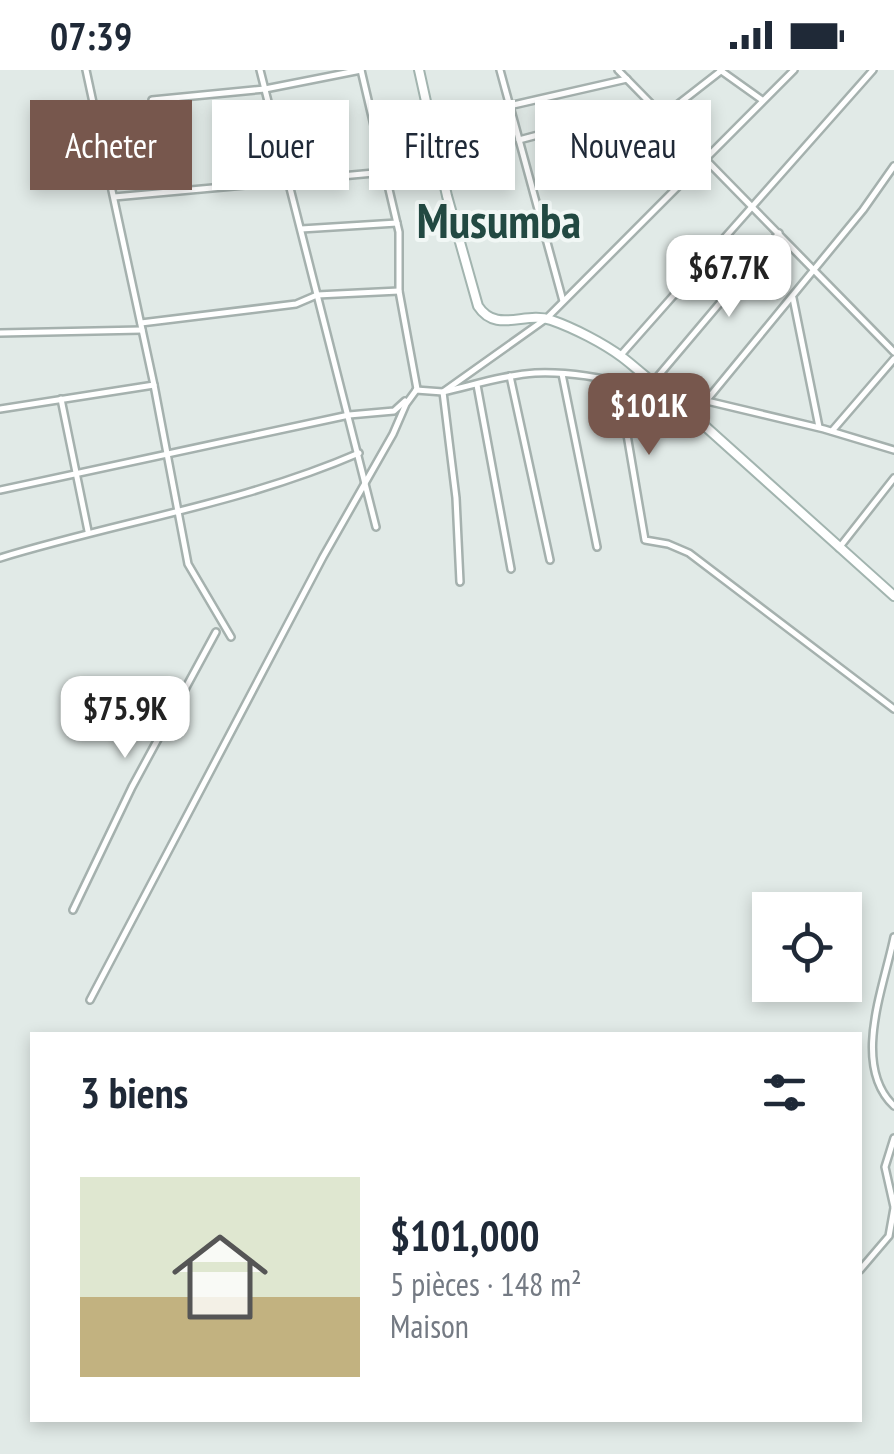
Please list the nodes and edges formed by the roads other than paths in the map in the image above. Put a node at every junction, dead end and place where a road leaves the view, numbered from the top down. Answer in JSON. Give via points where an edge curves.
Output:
{"nodes":[{"id":1,"x":86,"y":70,"type":"edge"},
{"id":2,"x":260,"y":70,"type":"edge"},
{"id":3,"x":361,"y":70,"type":"edge"},
{"id":4,"x":419,"y":70,"type":"edge"},
{"id":5,"x":500,"y":70,"type":"edge"},
{"id":6,"x":618,"y":70,"type":"edge"},
{"id":7,"x":721,"y":70,"type":"edge"},
{"id":8,"x":794,"y":70,"type":"edge"},
{"id":9,"x":874,"y":70,"type":"edge"},
{"id":10,"x":627,"y":79,"type":"junction"},
{"id":11,"x":265,"y":89,"type":"junction"},
{"id":12,"x":152,"y":100,"type":"dead end"},
{"id":13,"x":268,"y":100,"type":"edge"},
{"id":14,"x":508,"y":100,"type":"edge"},
{"id":15,"x":647,"y":100,"type":"edge"},
{"id":16,"x":684,"y":100,"type":"edge"},
{"id":17,"x":762,"y":100,"type":"junction"},
{"id":18,"x":369,"y":104,"type":"edge"},
{"id":19,"x":515,"y":105,"type":"edge"},
{"id":20,"x":515,"y":125,"type":"edge"},
{"id":21,"x":535,"y":136,"type":"edge"},
{"id":22,"x":519,"y":140,"type":"junction"},
{"id":23,"x":711,"y":151,"type":"edge"},
{"id":24,"x":711,"y":165,"type":"edge"},
{"id":25,"x":894,"y":166,"type":"edge"},
{"id":26,"x":212,"y":189,"type":"edge"},
{"id":27,"x":291,"y":190,"type":"edge"},
{"id":28,"x":389,"y":190,"type":"edge"},
{"id":29,"x":672,"y":190,"type":"edge"},
{"id":30,"x":114,"y":197,"type":"junction"},
{"id":31,"x":753,"y":206,"type":"junction"},
{"id":32,"x":396,"y":222,"type":"junction"},
{"id":33,"x":301,"y":229,"type":"junction"},
{"id":34,"x":780,"y":233,"type":"junction"},
{"id":35,"x":815,"y":270,"type":"junction"},
{"id":36,"x":399,"y":291,"type":"junction"},
{"id":37,"x":317,"y":295,"type":"junction"},
{"id":38,"x":793,"y":297,"type":"junction"},
{"id":39,"x":562,"y":301,"type":"junction"},
{"id":40,"x":548,"y":318,"type":"junction"},
{"id":41,"x":142,"y":326,"type":"junction"},
{"id":42,"x":0,"y":334,"type":"edge"},
{"id":43,"x":894,"y":355,"type":"edge"},
{"id":44,"x":620,"y":356,"type":"junction"},
{"id":45,"x":562,"y":374,"type":"junction"},
{"id":46,"x":510,"y":376,"type":"junction"},
{"id":47,"x":618,"y":382,"type":"junction"},
{"id":48,"x":477,"y":384,"type":"junction"},
{"id":49,"x":652,"y":384,"type":"junction"},
{"id":50,"x":154,"y":385,"type":"junction"},
{"id":51,"x":418,"y":389,"type":"junction"},
{"id":52,"x":444,"y":392,"type":"junction"},
{"id":53,"x":666,"y":392,"type":"junction"},
{"id":54,"x":61,"y":399,"type":"junction"},
{"id":55,"x":706,"y":401,"type":"junction"},
{"id":56,"x":0,"y":408,"type":"edge"},
{"id":57,"x":349,"y":415,"type":"junction"},
{"id":58,"x":818,"y":427,"type":"junction"},
{"id":59,"x":832,"y":431,"type":"junction"},
{"id":60,"x":894,"y":450,"type":"edge"},
{"id":61,"x":359,"y":453,"type":"junction"},
{"id":62,"x":168,"y":454,"type":"junction"},
{"id":63,"x":75,"y":473,"type":"junction"},
{"id":64,"x":894,"y":478,"type":"edge"},
{"id":65,"x":365,"y":482,"type":"junction"},
{"id":66,"x":0,"y":490,"type":"edge"},
{"id":67,"x":180,"y":514,"type":"junction"},
{"id":68,"x":376,"y":527,"type":"dead end"},
{"id":69,"x":88,"y":531,"type":"junction"},
{"id":70,"x":597,"y":547,"type":"dead end"},
{"id":71,"x":839,"y":548,"type":"junction"},
{"id":72,"x":0,"y":558,"type":"edge"},
{"id":73,"x":550,"y":560,"type":"dead end"},
{"id":74,"x":511,"y":569,"type":"dead end"},
{"id":75,"x":460,"y":582,"type":"dead end"},
{"id":76,"x":894,"y":596,"type":"edge"},
{"id":77,"x":216,"y":632,"type":"dead end"},
{"id":78,"x":231,"y":637,"type":"dead end"},
{"id":79,"x":894,"y":709,"type":"edge"},
{"id":80,"x":72,"y":910,"type":"dead end"},
{"id":81,"x":894,"y":937,"type":"edge"},
{"id":82,"x":90,"y":1000,"type":"dead end"},
{"id":83,"x":894,"y":1106,"type":"edge"},
{"id":84,"x":894,"y":1138,"type":"edge"},
{"id":85,"x":894,"y":1208,"type":"edge"},
{"id":86,"x":862,"y":1268,"type":"edge"}],
"edges":[{"from":1,"to":30,"type":"street"},
{"from":2,"to":11,"type":"street"},
{"from":3,"to":11,"type":"street"},
{"from":3,"to":18,"type":"street"},
{"from":4,"to":40,"type":"main road","via":[[478,306],[493,321]]},
{"from":5,"to":14,"type":"street"},
{"from":6,"to":10,"type":"street"},
{"from":7,"to":16,"type":"street"},
{"from":7,"to":17,"type":"street"},
{"from":8,"to":17,"type":"street"},
{"from":9,"to":31,"type":"street"},
{"from":10,"to":15,"type":"street"},
{"from":10,"to":19,"type":"street"},
{"from":11,"to":12,"type":"street"},
{"from":11,"to":13,"type":"street"},
{"from":17,"to":23,"type":"street"},
{"from":20,"to":22,"type":"street"},
{"from":21,"to":22,"type":"street"},
{"from":22,"to":39,"type":"street"},
{"from":24,"to":31,"type":"street"},
{"from":25,"to":35,"type":"street"},
{"from":26,"to":30,"type":"street"},
{"from":27,"to":33,"type":"street"},
{"from":28,"to":32,"type":"street"},
{"from":29,"to":39,"type":"street"},
{"from":30,"to":41,"type":"street"},
{"from":31,"to":34,"type":"street"},
{"from":31,"to":44,"type":"street"},
{"from":32,"to":33,"type":"street"},
{"from":32,"to":36,"type":"street"},
{"from":33,"to":37,"type":"street"},
{"from":34,"to":35,"type":"street"},
{"from":34,"to":49,"type":"street"},
{"from":35,"to":38,"type":"street"},
{"from":35,"to":43,"type":"street"},
{"from":36,"to":37,"type":"street"},
{"from":36,"to":51,"type":"street"},
{"from":37,"to":41,"type":"street","via":[[296,304]]},
{"from":37,"to":57,"type":"street"},
{"from":38,"to":55,"type":"street"},
{"from":38,"to":58,"type":"street"},
{"from":39,"to":40,"type":"street"},
{"from":40,"to":44,"type":"main road"},
{"from":40,"to":52,"type":"street"},
{"from":41,"to":42,"type":"street"},
{"from":41,"to":50,"type":"street"},
{"from":43,"to":59,"type":"street"},
{"from":44,"to":49,"type":"main road"},
{"from":45,"to":46,"type":"street"},
{"from":45,"to":47,"type":"street"},
{"from":45,"to":70,"type":"street"},
{"from":46,"to":48,"type":"street"},
{"from":46,"to":73,"type":"street"},
{"from":47,"to":53,"type":"street"},
{"from":47,"to":79,"type":"street","via":[[645,540],[706,564]]},
{"from":48,"to":52,"type":"street"},
{"from":48,"to":74,"type":"street"},
{"from":49,"to":53,"type":"main road"},
{"from":50,"to":54,"type":"street"},
{"from":50,"to":62,"type":"street"},
{"from":51,"to":52,"type":"street"},
{"from":51,"to":57,"type":"street","via":[[394,411]]},
{"from":51,"to":65,"type":"street"},
{"from":52,"to":75,"type":"street"},
{"from":53,"to":55,"type":"street"},
{"from":53,"to":71,"type":"main road"},
{"from":54,"to":56,"type":"street"},
{"from":54,"to":63,"type":"street"},
{"from":55,"to":58,"type":"street"},
{"from":57,"to":61,"type":"street"},
{"from":57,"to":62,"type":"street"},
{"from":58,"to":59,"type":"street"},
{"from":59,"to":60,"type":"street"},
{"from":61,"to":65,"type":"street"},
{"from":61,"to":67,"type":"street"},
{"from":62,"to":63,"type":"street"},
{"from":62,"to":67,"type":"street"},
{"from":63,"to":66,"type":"street"},
{"from":63,"to":69,"type":"street"},
{"from":64,"to":71,"type":"street"},
{"from":65,"to":68,"type":"street"},
{"from":65,"to":82,"type":"street"},
{"from":67,"to":69,"type":"street"},
{"from":67,"to":78,"type":"street","via":[[188,564]]},
{"from":69,"to":72,"type":"street"},
{"from":71,"to":76,"type":"main road"},
{"from":77,"to":80,"type":"street"},
{"from":81,"to":83,"type":"street","via":[[872,1048],[880,1088]]},
{"from":84,"to":85,"type":"street","via":[[885,1167]]},
{"from":85,"to":86,"type":"street","via":[[889,1236]]}]}
